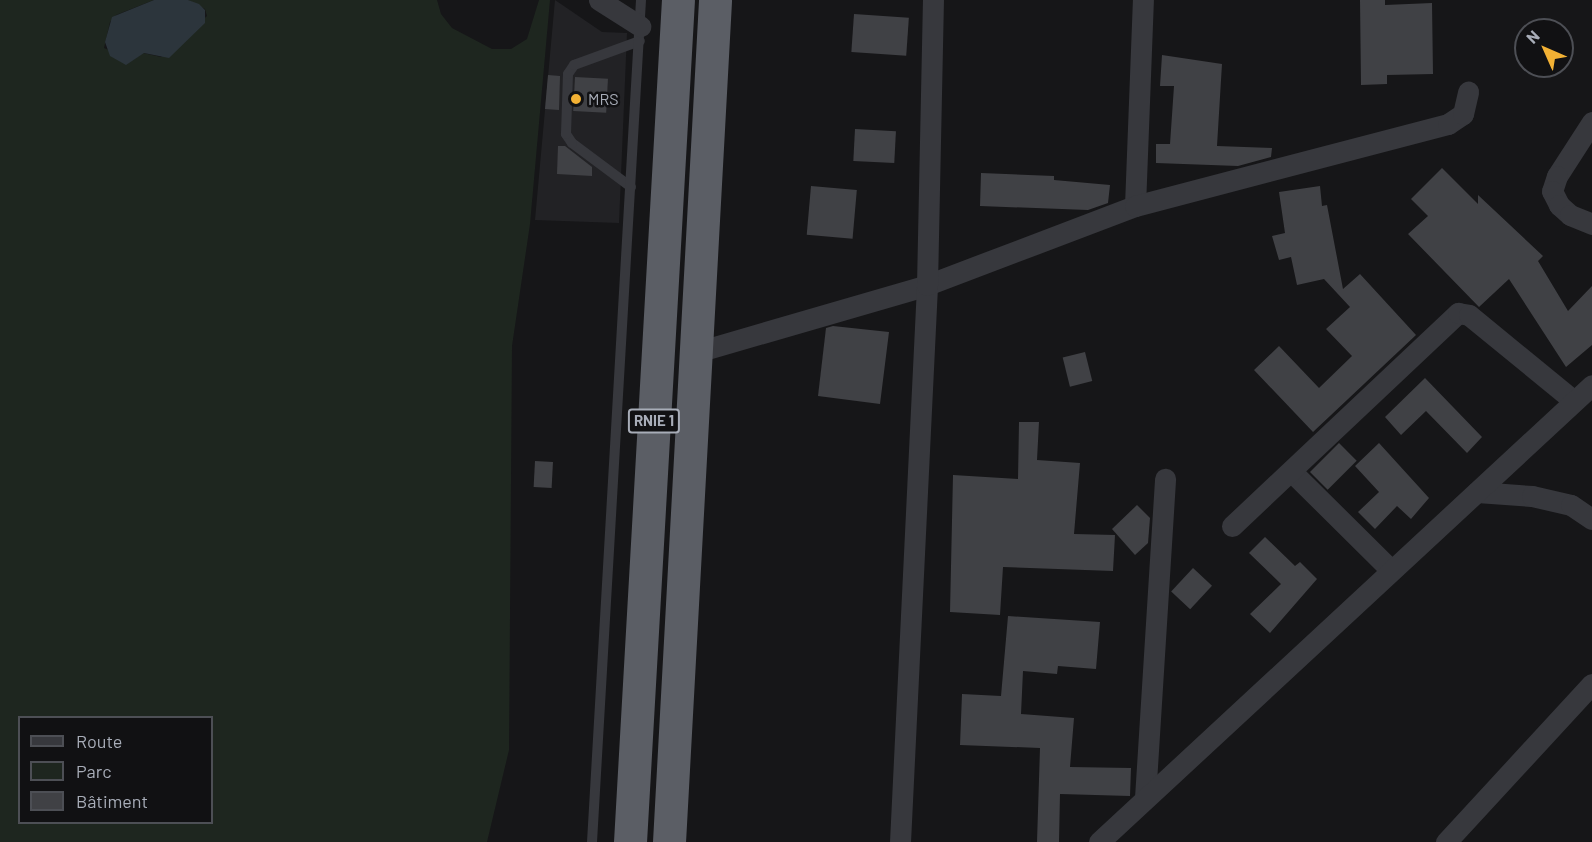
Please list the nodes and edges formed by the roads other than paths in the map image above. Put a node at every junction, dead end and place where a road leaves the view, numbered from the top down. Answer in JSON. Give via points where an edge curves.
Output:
{"nodes":[{"id":1,"x":600,"y":0,"type":"edge"},
{"id":2,"x":641,"y":0,"type":"edge"},
{"id":3,"x":678,"y":0,"type":"edge"},
{"id":4,"x":715,"y":0,"type":"edge"},
{"id":5,"x":933,"y":0,"type":"edge"},
{"id":6,"x":1143,"y":0,"type":"edge"},
{"id":7,"x":640,"y":33,"type":"junction"},
{"id":8,"x":1468,"y":92,"type":"dead end"},
{"id":9,"x":1592,"y":122,"type":"edge"},
{"id":10,"x":631,"y":187,"type":"junction"},
{"id":11,"x":1135,"y":206,"type":"junction"},
{"id":12,"x":1592,"y":224,"type":"edge"},
{"id":13,"x":927,"y":285,"type":"junction"},
{"id":14,"x":697,"y":352,"type":"junction"},
{"id":15,"x":1592,"y":385,"type":"edge"},
{"id":16,"x":1573,"y":400,"type":"junction"},
{"id":17,"x":1293,"y":473,"type":"junction"},
{"id":18,"x":1165,"y":479,"type":"dead end"},
{"id":19,"x":1477,"y":492,"type":"junction"},
{"id":20,"x":1592,"y":519,"type":"edge"},
{"id":21,"x":1232,"y":526,"type":"dead end"},
{"id":22,"x":1390,"y":568,"type":"junction"},
{"id":23,"x":1592,"y":684,"type":"edge"},
{"id":24,"x":1145,"y":798,"type":"junction"},
{"id":25,"x":592,"y":842,"type":"edge"},
{"id":26,"x":630,"y":842,"type":"edge"},
{"id":27,"x":669,"y":842,"type":"edge"},
{"id":28,"x":900,"y":842,"type":"edge"},
{"id":29,"x":1100,"y":842,"type":"edge"},
{"id":30,"x":1446,"y":842,"type":"edge"}],
"edges":[{"from":1,"to":7,"type":"street"},
{"from":2,"to":7,"type":"lane"},
{"from":3,"to":26,"type":"highway","number":"RNIE 1"},
{"from":4,"to":14,"type":"highway","number":"RNIE 1"},
{"from":5,"to":13,"type":"street"},
{"from":6,"to":11,"type":"street"},
{"from":7,"to":10,"type":"lane"},
{"from":7,"to":10,"type":"lane","via":[[574,65],[567,74],[566,134],[572,143]]},
{"from":8,"to":11,"type":"street","via":[[1463,114],[1448,123]]},
{"from":9,"to":12,"type":"street","via":[[1557,176],[1552,191],[1570,215]]},
{"from":10,"to":25,"type":"lane"},
{"from":11,"to":13,"type":"street"},
{"from":13,"to":14,"type":"street"},
{"from":13,"to":28,"type":"street"},
{"from":14,"to":27,"type":"highway","number":"RNIE 1"},
{"from":15,"to":16,"type":"street"},
{"from":16,"to":17,"type":"street","via":[[1469,315],[1458,313]]},
{"from":16,"to":19,"type":"street"},
{"from":17,"to":21,"type":"street"},
{"from":17,"to":22,"type":"street"},
{"from":18,"to":24,"type":"street"},
{"from":19,"to":20,"type":"street","via":[[1532,496],[1571,505]]},
{"from":19,"to":22,"type":"street"},
{"from":22,"to":24,"type":"street"},
{"from":23,"to":30,"type":"street"},
{"from":24,"to":29,"type":"street"}]}
